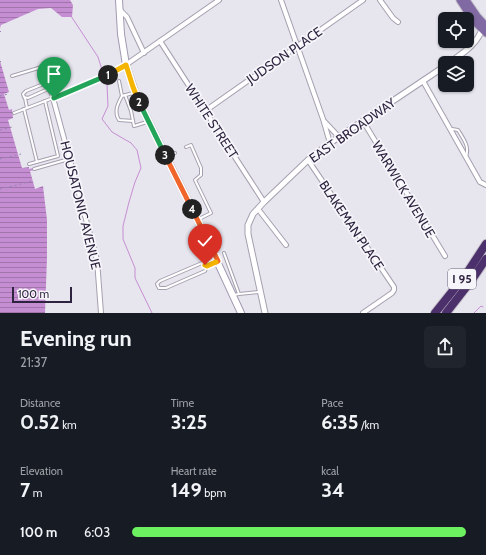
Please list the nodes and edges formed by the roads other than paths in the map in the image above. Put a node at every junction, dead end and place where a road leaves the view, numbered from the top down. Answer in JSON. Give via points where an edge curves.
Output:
{"nodes":[{"id":1,"x":119,"y":0,"type":"edge"},
{"id":2,"x":219,"y":0,"type":"edge"},
{"id":3,"x":281,"y":0,"type":"edge"},
{"id":4,"x":363,"y":0,"type":"edge"},
{"id":5,"x":380,"y":0,"type":"edge"},
{"id":6,"x":460,"y":0,"type":"edge"},
{"id":7,"x":466,"y":0,"type":"edge"},
{"id":8,"x":119,"y":9,"type":"junction"},
{"id":9,"x":398,"y":22,"type":"dead end"},
{"id":10,"x":485,"y":27,"type":"edge"},
{"id":11,"x":160,"y":41,"type":"junction"},
{"id":12,"x":297,"y":46,"type":"junction"},
{"id":13,"x":144,"y":52,"type":"junction"},
{"id":14,"x":459,"y":56,"type":"edge"},
{"id":15,"x":126,"y":65,"type":"junction"},
{"id":16,"x":45,"y":66,"type":"dead end"},
{"id":17,"x":38,"y":68,"type":"junction"},
{"id":18,"x":438,"y":71,"type":"edge"},
{"id":19,"x":12,"y":76,"type":"dead end"},
{"id":20,"x":119,"y":81,"type":"dead end"},
{"id":21,"x":423,"y":81,"type":"junction"},
{"id":22,"x":46,"y":83,"type":"junction"},
{"id":23,"x":48,"y":89,"type":"junction"},
{"id":24,"x":135,"y":92,"type":"junction"},
{"id":25,"x":125,"y":95,"type":"junction"},
{"id":26,"x":122,"y":96,"type":"junction"},
{"id":27,"x":25,"y":98,"type":"junction"},
{"id":28,"x":54,"y":98,"type":"junction"},
{"id":29,"x":45,"y":102,"type":"junction"},
{"id":30,"x":27,"y":108,"type":"junction"},
{"id":31,"x":24,"y":109,"type":"junction"},
{"id":32,"x":206,"y":111,"type":"junction"},
{"id":33,"x":14,"y":113,"type":"dead end"},
{"id":34,"x":323,"y":119,"type":"junction"},
{"id":35,"x":133,"y":121,"type":"junction"},
{"id":36,"x":363,"y":121,"type":"junction"},
{"id":37,"x":148,"y":122,"type":"junction"},
{"id":38,"x":339,"y":137,"type":"junction"},
{"id":39,"x":330,"y":143,"type":"junction"},
{"id":40,"x":186,"y":147,"type":"dead end"},
{"id":41,"x":175,"y":153,"type":"dead end"},
{"id":42,"x":166,"y":157,"type":"junction"},
{"id":43,"x":70,"y":159,"type":"junction"},
{"id":44,"x":308,"y":160,"type":"junction"},
{"id":45,"x":37,"y":162,"type":"junction"},
{"id":46,"x":29,"y":164,"type":"dead end"},
{"id":47,"x":34,"y":169,"type":"dead end"},
{"id":48,"x":486,"y":185,"type":"edge"},
{"id":49,"x":264,"y":202,"type":"junction"},
{"id":50,"x":258,"y":208,"type":"junction"},
{"id":51,"x":198,"y":220,"type":"junction"},
{"id":52,"x":486,"y":244,"type":"edge"},
{"id":53,"x":286,"y":245,"type":"dead end"},
{"id":54,"x":224,"y":254,"type":"dead end"},
{"id":55,"x":445,"y":256,"type":"dead end"},
{"id":56,"x":486,"y":259,"type":"edge"},
{"id":57,"x":218,"y":261,"type":"junction"},
{"id":58,"x":207,"y":266,"type":"junction"},
{"id":59,"x":259,"y":292,"type":"junction"},
{"id":60,"x":237,"y":295,"type":"junction"},
{"id":61,"x":101,"y":313,"type":"edge"},
{"id":62,"x":241,"y":313,"type":"edge"},
{"id":63,"x":265,"y":313,"type":"edge"},
{"id":64,"x":363,"y":313,"type":"edge"},
{"id":65,"x":435,"y":313,"type":"edge"},
{"id":66,"x":446,"y":313,"type":"edge"}],
"edges":[{"from":1,"to":8,"type":"main road"},
{"from":2,"to":11,"type":"street"},
{"from":3,"to":12,"type":"street"},
{"from":4,"to":12,"type":"street","name":"JUDSON PLACE"},
{"from":5,"to":9,"type":"street"},
{"from":6,"to":10,"type":"main road","via":[[473,20]]},
{"from":7,"to":10,"type":"main road"},
{"from":8,"to":13,"type":"street","via":[[127,17]]},
{"from":8,"to":15,"type":"main road"},
{"from":10,"to":14,"type":"street","via":[[472,47]]},
{"from":11,"to":13,"type":"street"},
{"from":11,"to":32,"type":"street","name":"WHITE STREET"},
{"from":12,"to":32,"type":"street","name":"JUDSON PLACE"},
{"from":12,"to":34,"type":"street"},
{"from":13,"to":15,"type":"street"},
{"from":15,"to":24,"type":"main road"},
{"from":15,"to":28,"type":"street","via":[[94,82]]},
{"from":16,"to":17,"type":"lane"},
{"from":17,"to":19,"type":"lane"},
{"from":17,"to":22,"type":"lane"},
{"from":18,"to":21,"type":"street","name":"EAST BROADWAY"},
{"from":20,"to":26,"type":"lane"},
{"from":21,"to":36,"type":"street","name":"EAST BROADWAY"},
{"from":21,"to":48,"type":"street","via":[[480,182]]},
{"from":22,"to":23,"type":"lane"},
{"from":22,"to":27,"type":"lane","via":[[26,91],[23,94]]},
{"from":23,"to":27,"type":"lane"},
{"from":23,"to":28,"type":"lane"},
{"from":24,"to":25,"type":"lane"},
{"from":24,"to":37,"type":"main road"},
{"from":25,"to":26,"type":"lane"},
{"from":25,"to":35,"type":"lane"},
{"from":26,"to":35,"type":"lane","via":[[116,106],[117,117],[119,120]]},
{"from":27,"to":30,"type":"lane"},
{"from":28,"to":29,"type":"lane"},
{"from":28,"to":43,"type":"street","name":"HOUSATONIC AVENUE"},
{"from":29,"to":30,"type":"lane"},
{"from":29,"to":45,"type":"lane","via":[[58,156]]},
{"from":30,"to":31,"type":"lane"},
{"from":31,"to":33,"type":"lane"},
{"from":31,"to":45,"type":"lane"},
{"from":32,"to":49,"type":"street","name":"WHITE STREET"},
{"from":34,"to":38,"type":"street"},
{"from":34,"to":39,"type":"street"},
{"from":35,"to":37,"type":"lane","via":[[134,126]]},
{"from":36,"to":38,"type":"street","name":"EAST BROADWAY"},
{"from":36,"to":55,"type":"street","name":"WARWICK AVENUE"},
{"from":37,"to":42,"type":"main road"},
{"from":38,"to":39,"type":"street","name":"EAST BROADWAY"},
{"from":39,"to":44,"type":"street","name":"EAST BROADWAY"},
{"from":40,"to":51,"type":"lane","via":[[191,145],[201,168],[201,175],[195,180],[211,213]]},
{"from":41,"to":42,"type":"lane"},
{"from":42,"to":51,"type":"main road"},
{"from":43,"to":47,"type":"lane"},
{"from":43,"to":61,"type":"street","name":"HOUSATONIC AVENUE","via":[[97,260]]},
{"from":44,"to":49,"type":"street","name":"EAST BROADWAY"},
{"from":44,"to":64,"type":"street","name":"BLAKEMAN PLACE","via":[[393,286],[391,294]]},
{"from":45,"to":46,"type":"lane"},
{"from":49,"to":50,"type":"street","name":"EAST BROADWAY"},
{"from":50,"to":53,"type":"street"},
{"from":50,"to":59,"type":"street","name":"EAST BROADWAY","via":[[251,217],[247,230]]},
{"from":51,"to":57,"type":"main road"},
{"from":52,"to":65,"type":"highway","number":"I 95"},
{"from":54,"to":60,"type":"lane"},
{"from":56,"to":66,"type":"highway","number":"I 95"},
{"from":57,"to":58,"type":"lane"},
{"from":57,"to":60,"type":"main road"},
{"from":58,"to":58,"type":"lane","via":[[202,264],[158,284],[160,288],[166,288],[205,271]]},
{"from":59,"to":60,"type":"lane"},
{"from":59,"to":63,"type":"street","name":"EAST BROADWAY"},
{"from":60,"to":62,"type":"main road"}]}
